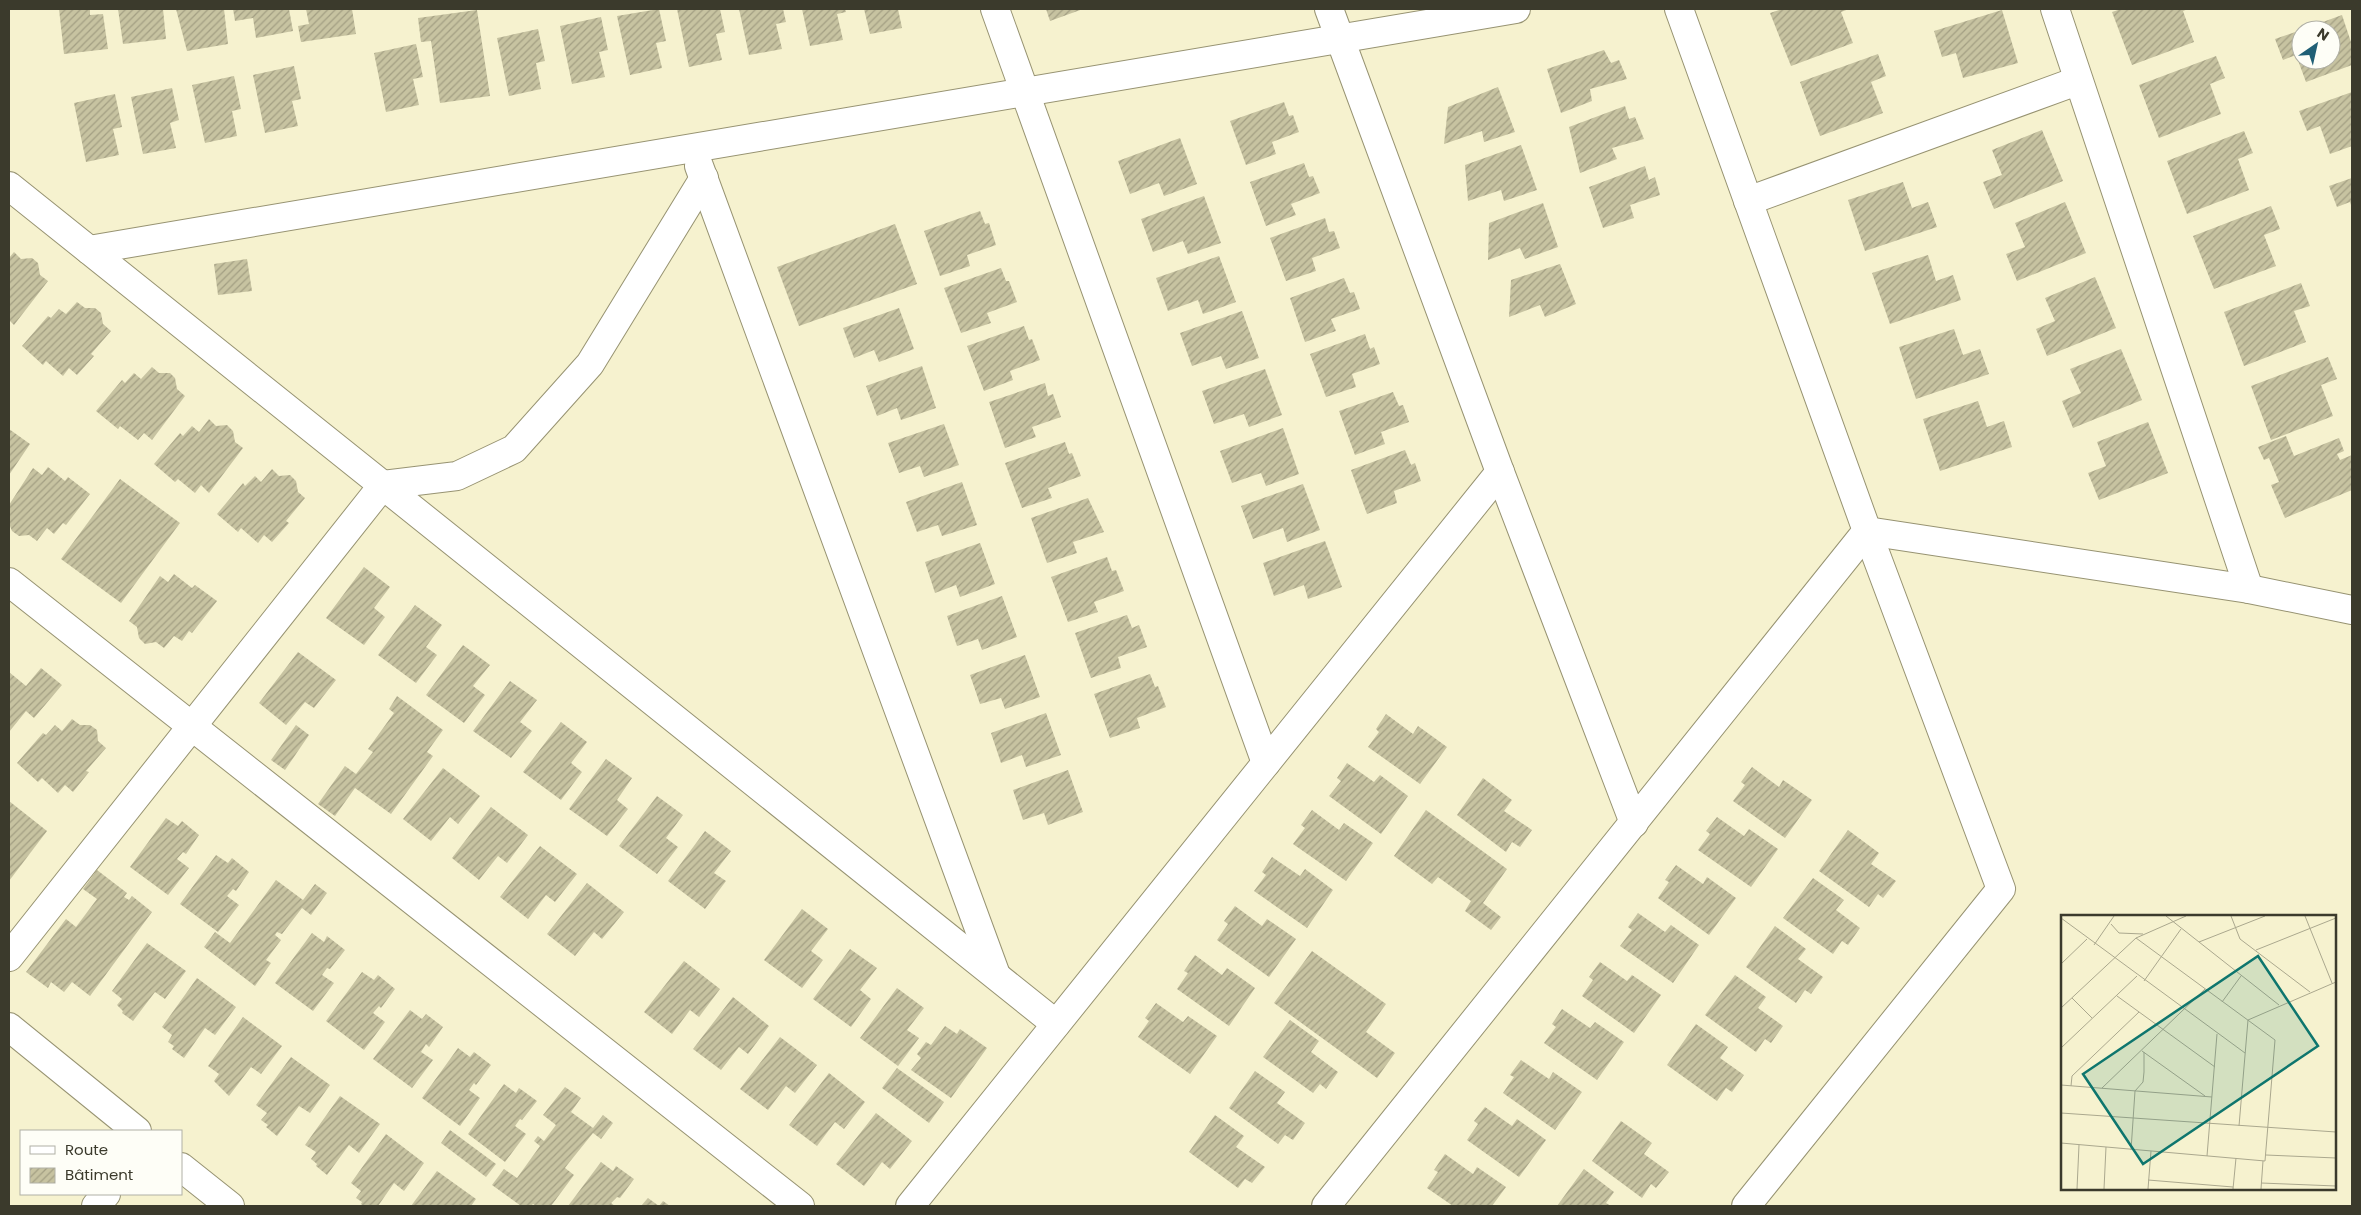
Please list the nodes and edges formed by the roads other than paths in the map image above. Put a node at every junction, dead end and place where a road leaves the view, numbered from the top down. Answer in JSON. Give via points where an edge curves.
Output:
{"nodes":[{"id":1,"x":995,"y":9,"type":"edge"},
{"id":2,"x":1329,"y":9,"type":"edge"},
{"id":3,"x":1516,"y":9,"type":"edge"},
{"id":4,"x":1679,"y":9,"type":"edge"},
{"id":5,"x":2055,"y":9,"type":"edge"},
{"id":6,"x":1340,"y":39,"type":"junction"},
{"id":7,"x":2077,"y":81,"type":"junction"},
{"id":8,"x":1025,"y":92,"type":"junction"},
{"id":9,"x":692,"y":148,"type":"junction"},
{"id":10,"x":704,"y":178,"type":"junction"},
{"id":11,"x":9,"y":186,"type":"edge"},
{"id":12,"x":1748,"y":201,"type":"junction"},
{"id":13,"x":89,"y":250,"type":"junction"},
{"id":14,"x":1500,"y":472,"type":"junction"},
{"id":15,"x":383,"y":485,"type":"junction"},
{"id":16,"x":1867,"y":531,"type":"junction"},
{"id":17,"x":9,"y":582,"type":"edge"},
{"id":18,"x":2249,"y":589,"type":"junction"},
{"id":19,"x":2352,"y":610,"type":"edge"},
{"id":20,"x":191,"y":726,"type":"junction"},
{"id":21,"x":1266,"y":763,"type":"junction"},
{"id":22,"x":1634,"y":823,"type":"junction"},
{"id":23,"x":9,"y":957,"type":"edge"},
{"id":24,"x":996,"y":976,"type":"junction"},
{"id":25,"x":1056,"y":1024,"type":"junction"},
{"id":26,"x":9,"y":1027,"type":"edge"},
{"id":27,"x":136,"y":1130,"type":"edge"},
{"id":28,"x":182,"y":1168,"type":"edge"},
{"id":29,"x":105,"y":1195,"type":"edge"},
{"id":30,"x":96,"y":1206,"type":"edge"},
{"id":31,"x":230,"y":1206,"type":"edge"},
{"id":32,"x":800,"y":1206,"type":"edge"},
{"id":33,"x":910,"y":1206,"type":"edge"},
{"id":34,"x":1326,"y":1206,"type":"edge"},
{"id":35,"x":1746,"y":1206,"type":"edge"}],
"edges":[{"from":1,"to":8,"type":"street"},
{"from":2,"to":6,"type":"street"},
{"from":3,"to":6,"type":"street"},
{"from":4,"to":12,"type":"street"},
{"from":5,"to":7,"type":"street"},
{"from":6,"to":8,"type":"street"},
{"from":6,"to":14,"type":"street"},
{"from":7,"to":12,"type":"street"},
{"from":7,"to":18,"type":"street"},
{"from":8,"to":9,"type":"street"},
{"from":8,"to":21,"type":"street"},
{"from":9,"to":10,"type":"street"},
{"from":9,"to":13,"type":"street"},
{"from":10,"to":15,"type":"street","via":[[590,364],[514,449],[457,476]]},
{"from":10,"to":24,"type":"street"},
{"from":11,"to":13,"type":"street"},
{"from":12,"to":16,"type":"street"},
{"from":13,"to":15,"type":"street"},
{"from":14,"to":21,"type":"street"},
{"from":14,"to":22,"type":"street"},
{"from":15,"to":20,"type":"street"},
{"from":15,"to":24,"type":"street"},
{"from":16,"to":18,"type":"street"},
{"from":16,"to":22,"type":"street"},
{"from":16,"to":35,"type":"street","via":[[2001,889]]},
{"from":17,"to":20,"type":"street"},
{"from":18,"to":19,"type":"street"},
{"from":20,"to":23,"type":"street"},
{"from":20,"to":32,"type":"street"},
{"from":21,"to":25,"type":"street"},
{"from":22,"to":34,"type":"street"},
{"from":24,"to":25,"type":"street"},
{"from":25,"to":33,"type":"street"},
{"from":26,"to":27,"type":"street"},
{"from":28,"to":31,"type":"street"},
{"from":29,"to":30,"type":"street"}]}
